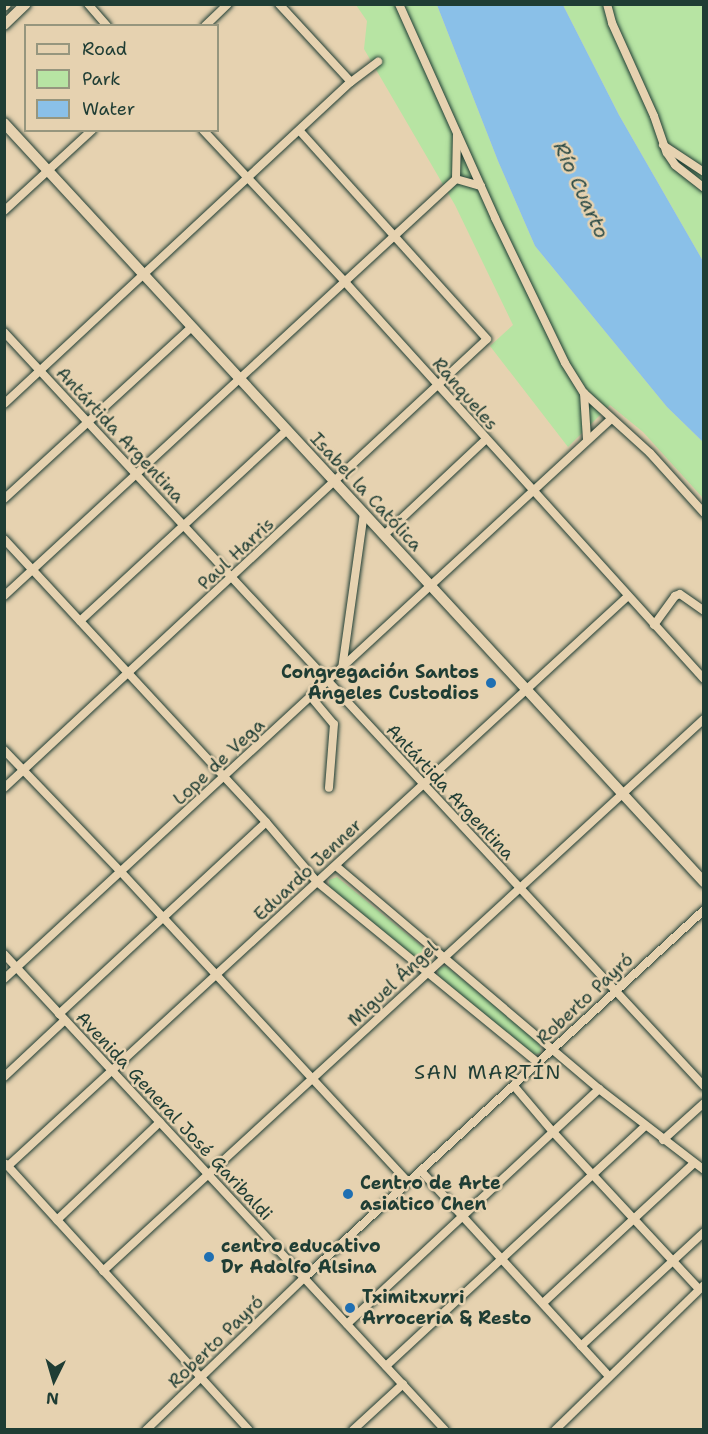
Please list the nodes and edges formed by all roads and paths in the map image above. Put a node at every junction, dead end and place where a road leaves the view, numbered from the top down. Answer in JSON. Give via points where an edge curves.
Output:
{"nodes":[{"id":1,"x":26,"y":4,"type":"edge"},
{"id":2,"x":88,"y":4,"type":"edge"},
{"id":3,"x":228,"y":4,"type":"edge"},
{"id":4,"x":279,"y":4,"type":"edge"},
{"id":5,"x":399,"y":4,"type":"edge"},
{"id":6,"x":600,"y":4,"type":"edge"},
{"id":7,"x":607,"y":4,"type":"edge"},
{"id":8,"x":612,"y":22,"type":"junction"},
{"id":9,"x":105,"y":24,"type":"edge"},
{"id":10,"x":207,"y":24,"type":"edge"},
{"id":11,"x":4,"y":25,"type":"edge"},
{"id":12,"x":378,"y":62,"type":"dead end"},
{"id":13,"x":351,"y":82,"type":"junction"},
{"id":14,"x":4,"y":123,"type":"edge"},
{"id":15,"x":300,"y":131,"type":"junction"},
{"id":16,"x":90,"y":132,"type":"edge"},
{"id":17,"x":205,"y":132,"type":"edge"},
{"id":18,"x":457,"y":132,"type":"junction"},
{"id":19,"x":663,"y":145,"type":"junction"},
{"id":20,"x":48,"y":171,"type":"junction"},
{"id":21,"x":704,"y":172,"type":"edge"},
{"id":22,"x":456,"y":178,"type":"junction"},
{"id":23,"x":248,"y":179,"type":"junction"},
{"id":24,"x":481,"y":186,"type":"junction"},
{"id":25,"x":704,"y":188,"type":"edge"},
{"id":26,"x":4,"y":212,"type":"edge"},
{"id":27,"x":396,"y":235,"type":"junction"},
{"id":28,"x":144,"y":275,"type":"junction"},
{"id":29,"x":345,"y":282,"type":"junction"},
{"id":30,"x":192,"y":327,"type":"junction"},
{"id":31,"x":4,"y":332,"type":"edge"},
{"id":32,"x":40,"y":371,"type":"junction"},
{"id":33,"x":240,"y":379,"type":"junction"},
{"id":34,"x":439,"y":386,"type":"junction"},
{"id":35,"x":584,"y":393,"type":"junction"},
{"id":36,"x":4,"y":404,"type":"edge"},
{"id":37,"x":611,"y":419,"type":"junction"},
{"id":38,"x":88,"y":423,"type":"junction"},
{"id":39,"x":287,"y":430,"type":"junction"},
{"id":40,"x":485,"y":440,"type":"junction"},
{"id":41,"x":587,"y":440,"type":"junction"},
{"id":42,"x":136,"y":475,"type":"junction"},
{"id":43,"x":335,"y":482,"type":"junction"},
{"id":44,"x":532,"y":491,"type":"junction"},
{"id":45,"x":4,"y":499,"type":"edge"},
{"id":46,"x":363,"y":513,"type":"junction"},
{"id":47,"x":704,"y":513,"type":"edge"},
{"id":48,"x":184,"y":526,"type":"junction"},
{"id":49,"x":384,"y":535,"type":"junction"},
{"id":50,"x":4,"y":539,"type":"edge"},
{"id":51,"x":32,"y":570,"type":"junction"},
{"id":52,"x":232,"y":578,"type":"junction"},
{"id":53,"x":432,"y":587,"type":"junction"},
{"id":54,"x":4,"y":596,"type":"edge"},
{"id":55,"x":628,"y":596,"type":"junction"},
{"id":56,"x":704,"y":611,"type":"edge"},
{"id":57,"x":80,"y":621,"type":"junction"},
{"id":58,"x":654,"y":625,"type":"junction"},
{"id":59,"x":342,"y":670,"type":"junction"},
{"id":60,"x":129,"y":674,"type":"junction"},
{"id":61,"x":704,"y":680,"type":"edge"},
{"id":62,"x":328,"y":682,"type":"junction"},
{"id":63,"x":526,"y":689,"type":"junction"},
{"id":64,"x":312,"y":697,"type":"junction"},
{"id":65,"x":704,"y":719,"type":"edge"},
{"id":66,"x":4,"y":750,"type":"edge"},
{"id":67,"x":23,"y":771,"type":"junction"},
{"id":68,"x":224,"y":777,"type":"junction"},
{"id":69,"x":422,"y":783,"type":"junction"},
{"id":70,"x":4,"y":788,"type":"edge"},
{"id":71,"x":329,"y":788,"type":"dead end"},
{"id":72,"x":622,"y":794,"type":"junction"},
{"id":73,"x":266,"y":822,"type":"junction"},
{"id":74,"x":336,"y":866,"type":"junction"},
{"id":75,"x":121,"y":872,"type":"junction"},
{"id":76,"x":317,"y":882,"type":"junction"},
{"id":77,"x":704,"y":882,"type":"edge"},
{"id":78,"x":519,"y":889,"type":"junction"},
{"id":79,"x":704,"y":910,"type":"edge"},
{"id":80,"x":164,"y":917,"type":"junction"},
{"id":81,"x":4,"y":954,"type":"edge"},
{"id":82,"x":445,"y":957,"type":"junction"},
{"id":83,"x":17,"y":968,"type":"junction"},
{"id":84,"x":428,"y":973,"type":"junction"},
{"id":85,"x":217,"y":975,"type":"junction"},
{"id":86,"x":4,"y":979,"type":"edge"},
{"id":87,"x":615,"y":992,"type":"junction"},
{"id":88,"x":62,"y":1017,"type":"junction"},
{"id":89,"x":553,"y":1051,"type":"junction"},
{"id":90,"x":538,"y":1063,"type":"junction"},
{"id":91,"x":113,"y":1071,"type":"junction"},
{"id":92,"x":4,"y":1077,"type":"edge"},
{"id":93,"x":312,"y":1079,"type":"junction"},
{"id":94,"x":514,"y":1086,"type":"junction"},
{"id":95,"x":704,"y":1086,"type":"edge"},
{"id":96,"x":599,"y":1089,"type":"junction"},
{"id":97,"x":704,"y":1103,"type":"edge"},
{"id":98,"x":160,"y":1122,"type":"junction"},
{"id":99,"x":645,"y":1126,"type":"junction"},
{"id":100,"x":553,"y":1132,"type":"junction"},
{"id":101,"x":663,"y":1140,"type":"junction"},
{"id":102,"x":694,"y":1163,"type":"junction"},
{"id":103,"x":6,"y":1165,"type":"edge"},
{"id":104,"x":704,"y":1170,"type":"edge"},
{"id":105,"x":421,"y":1171,"type":"junction"},
{"id":106,"x":208,"y":1174,"type":"junction"},
{"id":107,"x":593,"y":1175,"type":"junction"},
{"id":108,"x":408,"y":1182,"type":"junction"},
{"id":109,"x":463,"y":1216,"type":"junction"},
{"id":110,"x":633,"y":1219,"type":"junction"},
{"id":111,"x":57,"y":1220,"type":"junction"},
{"id":112,"x":704,"y":1232,"type":"edge"},
{"id":113,"x":502,"y":1260,"type":"junction"},
{"id":114,"x":673,"y":1261,"type":"junction"},
{"id":115,"x":104,"y":1271,"type":"junction"},
{"id":116,"x":304,"y":1278,"type":"junction"},
{"id":117,"x":701,"y":1287,"type":"edge"},
{"id":118,"x":543,"y":1304,"type":"junction"},
{"id":119,"x":347,"y":1324,"type":"junction"},
{"id":120,"x":581,"y":1346,"type":"junction"},
{"id":121,"x":386,"y":1366,"type":"junction"},
{"id":122,"x":608,"y":1375,"type":"junction"},
{"id":123,"x":201,"y":1377,"type":"junction"},
{"id":124,"x":403,"y":1384,"type":"junction"},
{"id":125,"x":146,"y":1430,"type":"edge"},
{"id":126,"x":249,"y":1430,"type":"edge"},
{"id":127,"x":353,"y":1430,"type":"edge"},
{"id":128,"x":445,"y":1430,"type":"edge"},
{"id":129,"x":555,"y":1430,"type":"edge"}],
"edges":[{"from":1,"to":11,"type":"main road"},
{"from":2,"to":9,"type":"street"},
{"from":3,"to":10,"type":"street"},
{"from":4,"to":13,"type":"street"},
{"from":5,"to":18,"type":"street"},
{"from":6,"to":8,"type":"street"},
{"from":7,"to":8,"type":"street"},
{"from":8,"to":19,"type":"street"},
{"from":12,"to":13,"type":"street"},
{"from":13,"to":15,"type":"street"},
{"from":14,"to":20,"type":"main road","name":"Isabel la Católica"},
{"from":15,"to":23,"type":"street"},
{"from":15,"to":27,"type":"street"},
{"from":16,"to":20,"type":"street"},
{"from":17,"to":23,"type":"street","name":"Ranqueles"},
{"from":18,"to":22,"type":"street"},
{"from":18,"to":24,"type":"street"},
{"from":19,"to":21,"type":"street"},
{"from":19,"to":25,"type":"street","via":[[675,165]]},
{"from":20,"to":26,"type":"street"},
{"from":20,"to":28,"type":"main road","name":"Isabel la Católica"},
{"from":22,"to":24,"type":"street"},
{"from":22,"to":27,"type":"street"},
{"from":23,"to":28,"type":"street"},
{"from":23,"to":29,"type":"street","name":"Ranqueles"},
{"from":24,"to":35,"type":"street","via":[[565,363]]},
{"from":27,"to":29,"type":"street"},
{"from":27,"to":34,"type":"street","name":"Paul Harris","via":[[487,339]]},
{"from":28,"to":30,"type":"main road","name":"Isabel la Católica"},
{"from":28,"to":32,"type":"street"},
{"from":29,"to":33,"type":"street"},
{"from":29,"to":34,"type":"street","name":"Ranqueles"},
{"from":30,"to":33,"type":"main road","name":"Isabel la Católica"},
{"from":30,"to":38,"type":"street"},
{"from":31,"to":32,"type":"street","name":"Antártida Argentina"},
{"from":32,"to":36,"type":"street"},
{"from":32,"to":38,"type":"street","name":"Antártida Argentina"},
{"from":33,"to":39,"type":"main road","name":"Isabel la Católica"},
{"from":33,"to":42,"type":"street"},
{"from":34,"to":40,"type":"street","name":"Ranqueles"},
{"from":34,"to":43,"type":"street","name":"Paul Harris"},
{"from":35,"to":37,"type":"street"},
{"from":35,"to":41,"type":"street"},
{"from":37,"to":41,"type":"street","name":"Lope de Vega"},
{"from":37,"to":47,"type":"street","via":[[650,453]]},
{"from":38,"to":42,"type":"street","name":"Antártida Argentina"},
{"from":38,"to":45,"type":"street"},
{"from":39,"to":43,"type":"main road","name":"Isabel la Católica"},
{"from":39,"to":48,"type":"street"},
{"from":40,"to":44,"type":"street","name":"Ranqueles"},
{"from":40,"to":49,"type":"street"},
{"from":41,"to":44,"type":"street","name":"Lope de Vega"},
{"from":42,"to":48,"type":"street","name":"Antártida Argentina"},
{"from":42,"to":51,"type":"street"},
{"from":43,"to":46,"type":"main road","name":"Isabel la Católica"},
{"from":43,"to":52,"type":"street","name":"Paul Harris"},
{"from":44,"to":53,"type":"street","name":"Lope de Vega"},
{"from":44,"to":55,"type":"street","name":"Ranqueles"},
{"from":46,"to":49,"type":"main road","name":"Isabel la Católica"},
{"from":46,"to":59,"type":"street"},
{"from":48,"to":52,"type":"street","name":"Antártida Argentina"},
{"from":48,"to":57,"type":"street"},
{"from":49,"to":53,"type":"main road","name":"Isabel la Católica"},
{"from":50,"to":51,"type":"street"},
{"from":51,"to":54,"type":"street"},
{"from":51,"to":57,"type":"street"},
{"from":52,"to":60,"type":"street","name":"Paul Harris"},
{"from":52,"to":62,"type":"street","name":"Antártida Argentina"},
{"from":53,"to":59,"type":"street","name":"Lope de Vega"},
{"from":53,"to":63,"type":"main road","name":"Isabel la Católica"},
{"from":55,"to":58,"type":"street","name":"Ranqueles"},
{"from":55,"to":63,"type":"street","name":"Eduardo Jenner"},
{"from":56,"to":58,"type":"street","via":[[685,595],[675,596]]},
{"from":57,"to":60,"type":"street"},
{"from":58,"to":61,"type":"street","name":"Ranqueles"},
{"from":59,"to":62,"type":"street","name":"Lope de Vega"},
{"from":60,"to":67,"type":"street","name":"Paul Harris"},
{"from":60,"to":68,"type":"street"},
{"from":62,"to":64,"type":"street","name":"Lope de Vega"},
{"from":62,"to":69,"type":"street","name":"Antártida Argentina"},
{"from":63,"to":69,"type":"street","name":"Eduardo Jenner"},
{"from":63,"to":72,"type":"main road","name":"Isabel la Católica"},
{"from":64,"to":68,"type":"street","name":"Lope de Vega"},
{"from":64,"to":71,"type":"street","via":[[334,724]]},
{"from":65,"to":72,"type":"street","name":"Miguel Ángel"},
{"from":66,"to":67,"type":"street"},
{"from":67,"to":70,"type":"street","name":"Paul Harris"},
{"from":67,"to":75,"type":"street"},
{"from":68,"to":73,"type":"street"},
{"from":68,"to":75,"type":"street","name":"Lope de Vega"},
{"from":69,"to":74,"type":"street","name":"Eduardo Jenner"},
{"from":69,"to":78,"type":"street","name":"Antártida Argentina"},
{"from":72,"to":77,"type":"main road","name":"Isabel la Católica"},
{"from":72,"to":78,"type":"street","name":"Miguel Ángel"},
{"from":73,"to":76,"type":"street"},
{"from":73,"to":80,"type":"street"},
{"from":74,"to":76,"type":"street","name":"Eduardo Jenner"},
{"from":74,"to":82,"type":"street"},
{"from":75,"to":80,"type":"street"},
{"from":75,"to":83,"type":"street","name":"Lope de Vega"},
{"from":76,"to":84,"type":"street"},
{"from":76,"to":85,"type":"street","name":"Eduardo Jenner"},
{"from":78,"to":82,"type":"street","name":"Miguel Ángel"},
{"from":78,"to":87,"type":"street","name":"Antártida Argentina"},
{"from":79,"to":87,"type":"street","name":"Roberto Payró"},
{"from":80,"to":85,"type":"street"},
{"from":80,"to":88,"type":"street"},
{"from":81,"to":83,"type":"street","name":"Avenida General José Garibaldi"},
{"from":82,"to":84,"type":"street","name":"Miguel Ángel"},
{"from":82,"to":89,"type":"street"},
{"from":83,"to":86,"type":"street","name":"Lope de Vega"},
{"from":83,"to":88,"type":"street","name":"Avenida General José Garibaldi"},
{"from":84,"to":90,"type":"street"},
{"from":84,"to":93,"type":"street","name":"Miguel Ángel"},
{"from":85,"to":91,"type":"street","name":"Eduardo Jenner"},
{"from":85,"to":93,"type":"street"},
{"from":87,"to":89,"type":"street","name":"Roberto Payró"},
{"from":87,"to":95,"type":"street","name":"Antártida Argentina"},
{"from":88,"to":91,"type":"street","name":"Avenida General José Garibaldi"},
{"from":88,"to":92,"type":"street"},
{"from":89,"to":90,"type":"street","name":"Roberto Payró"},
{"from":89,"to":96,"type":"street"},
{"from":90,"to":94,"type":"street","name":"Roberto Payró"},
{"from":91,"to":98,"type":"street","name":"Avenida General José Garibaldi"},
{"from":91,"to":103,"type":"street","name":"Eduardo Jenner"},
{"from":93,"to":106,"type":"street","name":"Miguel Ángel"},
{"from":93,"to":108,"type":"street"},
{"from":94,"to":100,"type":"street"},
{"from":94,"to":105,"type":"street","name":"Roberto Payró"},
{"from":96,"to":99,"type":"street"},
{"from":96,"to":100,"type":"street"},
{"from":97,"to":101,"type":"street"},
{"from":98,"to":106,"type":"street","name":"Avenida General José Garibaldi"},
{"from":98,"to":111,"type":"street"},
{"from":99,"to":101,"type":"street"},
{"from":99,"to":107,"type":"street"},
{"from":100,"to":107,"type":"street"},
{"from":100,"to":109,"type":"street"},
{"from":101,"to":102,"type":"street"},
{"from":102,"to":104,"type":"street"},
{"from":102,"to":110,"type":"street"},
{"from":103,"to":111,"type":"street"},
{"from":105,"to":108,"type":"street","name":"Roberto Payró"},
{"from":105,"to":109,"type":"street"},
{"from":106,"to":115,"type":"street","name":"Miguel Ángel"},
{"from":106,"to":116,"type":"street","name":"Avenida General José Garibaldi"},
{"from":107,"to":110,"type":"street"},
{"from":107,"to":113,"type":"street"},
{"from":108,"to":116,"type":"street","name":"Roberto Payró"},
{"from":109,"to":113,"type":"street"},
{"from":109,"to":119,"type":"street"},
{"from":110,"to":114,"type":"street"},
{"from":110,"to":118,"type":"street"},
{"from":111,"to":115,"type":"street"},
{"from":112,"to":114,"type":"street"},
{"from":113,"to":118,"type":"street"},
{"from":113,"to":121,"type":"street"},
{"from":114,"to":117,"type":"street"},
{"from":114,"to":120,"type":"street"},
{"from":115,"to":123,"type":"street"},
{"from":116,"to":119,"type":"street","name":"Avenida General José Garibaldi"},
{"from":116,"to":123,"type":"street","name":"Roberto Payró"},
{"from":117,"to":122,"type":"street"},
{"from":118,"to":120,"type":"street"},
{"from":119,"to":121,"type":"street","name":"Avenida General José Garibaldi"},
{"from":120,"to":122,"type":"street"},
{"from":121,"to":124,"type":"street","name":"Avenida General José Garibaldi"},
{"from":122,"to":129,"type":"street"},
{"from":123,"to":125,"type":"street","name":"Roberto Payró"},
{"from":123,"to":126,"type":"street"},
{"from":124,"to":127,"type":"street"},
{"from":124,"to":128,"type":"street","name":"Avenida General José Garibaldi"}]}
